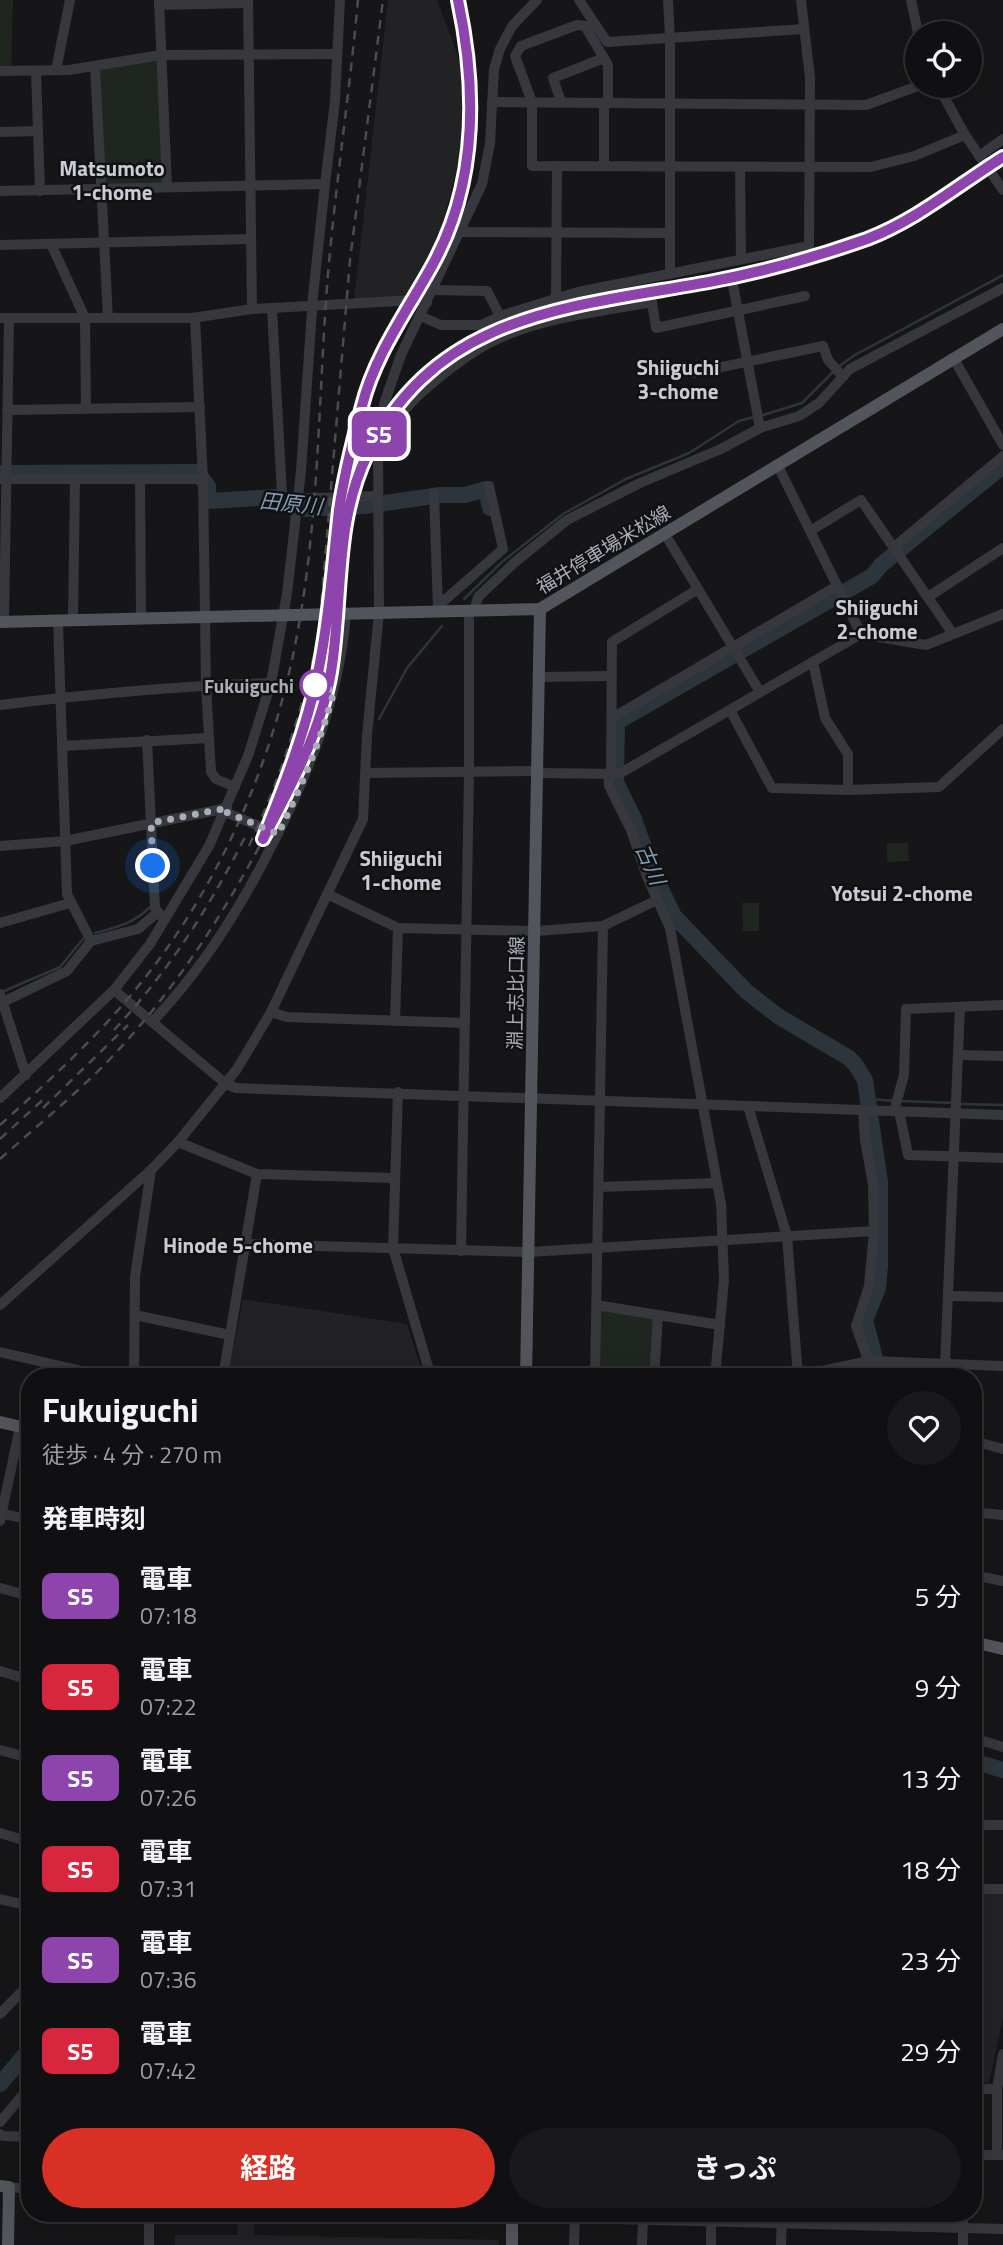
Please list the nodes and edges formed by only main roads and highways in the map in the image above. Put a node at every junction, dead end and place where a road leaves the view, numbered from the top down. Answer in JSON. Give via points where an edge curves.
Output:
{"nodes":[{"id":1,"x":1003,"y":329,"type":"edge"},
{"id":2,"x":540,"y":609,"type":"junction"},
{"id":3,"x":2,"y":622,"type":"edge"},
{"id":4,"x":526,"y":1368,"type":"edge"},
{"id":5,"x":0,"y":1422,"type":"edge"},
{"id":6,"x":21,"y":1427,"type":"edge"},
{"id":7,"x":982,"y":1645,"type":"edge"},
{"id":8,"x":1003,"y":1649,"type":"edge"},
{"id":9,"x":5,"y":2187,"type":"edge"},
{"id":10,"x":512,"y":2222,"type":"edge"},
{"id":11,"x":8,"y":2245,"type":"edge"},
{"id":12,"x":512,"y":2245,"type":"edge"}],
"edges":[{"from":1,"to":2,"type":"main road","name":"福井停車場米松線"},
{"from":2,"to":3,"type":"main road","name":"福井停車場米松線"},
{"from":2,"to":4,"type":"main road","name":"淵上志比口線"},
{"from":5,"to":6,"type":"main road"},
{"from":7,"to":8,"type":"main road"},
{"from":9,"to":11,"type":"main road"},
{"from":10,"to":12,"type":"main road"}]}
